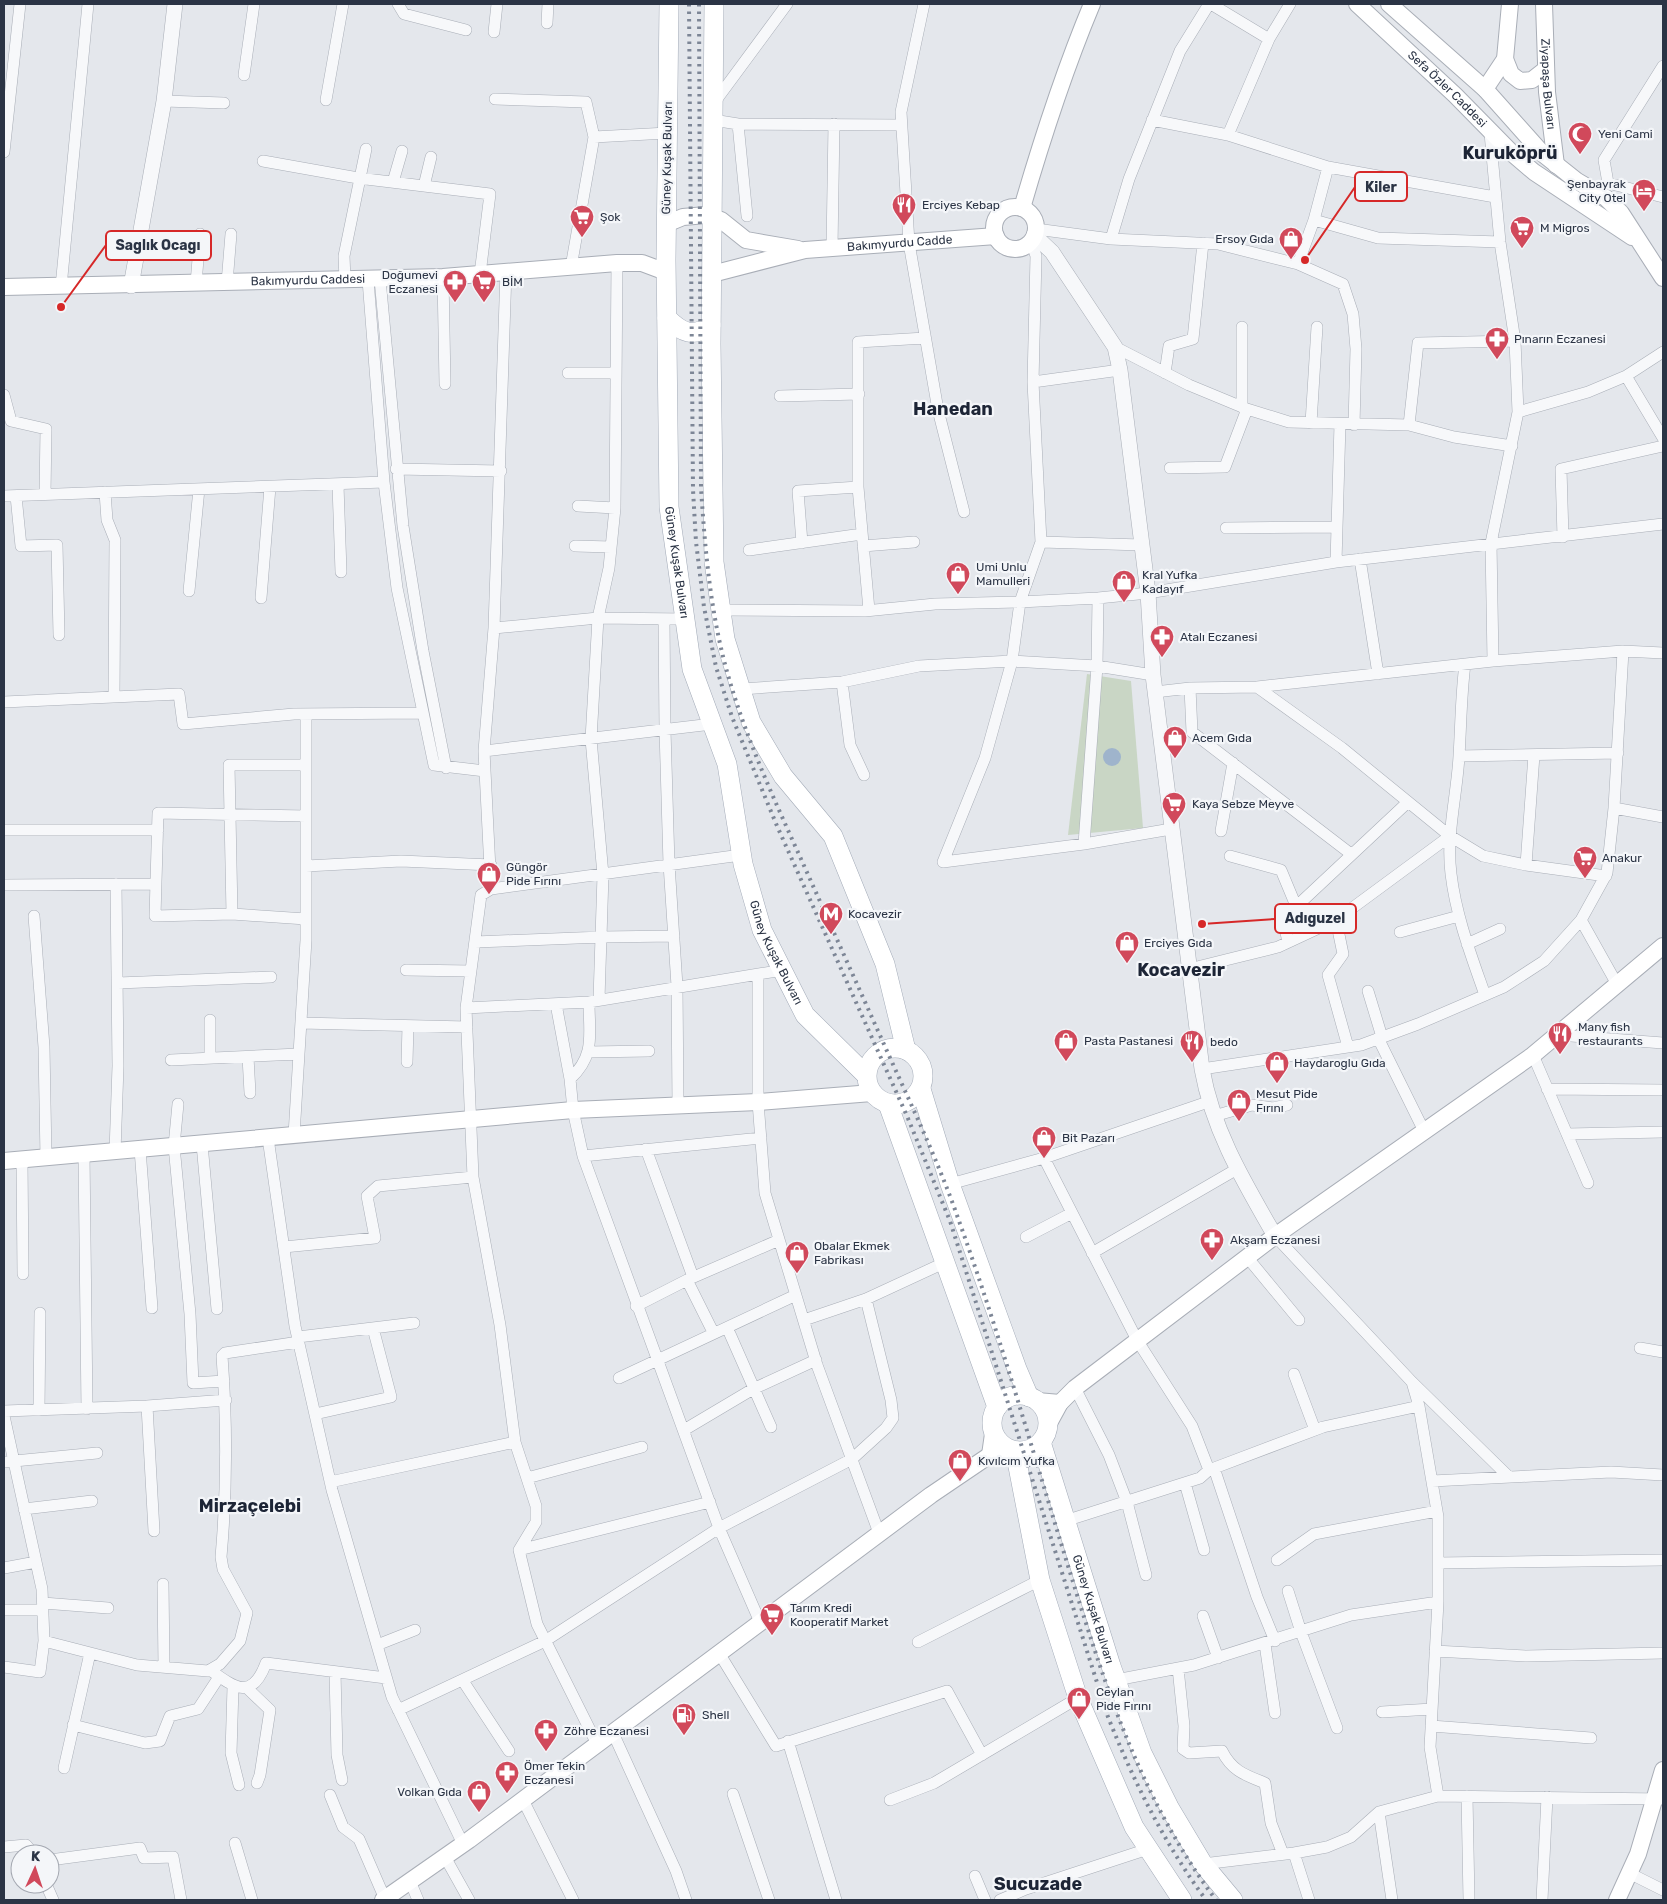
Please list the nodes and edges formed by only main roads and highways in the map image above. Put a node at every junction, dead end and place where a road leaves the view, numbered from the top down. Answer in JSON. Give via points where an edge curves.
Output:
{"nodes":[{"id":1,"x":669,"y":4,"type":"edge"},
{"id":2,"x":714,"y":4,"type":"edge"},
{"id":3,"x":1092,"y":4,"type":"edge"},
{"id":4,"x":1357,"y":4,"type":"edge"},
{"id":5,"x":1389,"y":4,"type":"edge"},
{"id":6,"x":1510,"y":4,"type":"edge"},
{"id":7,"x":1544,"y":4,"type":"edge"},
{"id":8,"x":1505,"y":58,"type":"junction"},
{"id":9,"x":1546,"y":69,"type":"junction"},
{"id":10,"x":1485,"y":90,"type":"junction"},
{"id":11,"x":1556,"y":165,"type":"junction"},
{"id":12,"x":1022,"y":208,"type":"junction"},
{"id":13,"x":712,"y":218,"type":"junction"},
{"id":14,"x":666,"y":224,"type":"junction"},
{"id":15,"x":996,"y":236,"type":"junction"},
{"id":16,"x":1637,"y":240,"type":"junction"},
{"id":17,"x":805,"y":250,"type":"junction"},
{"id":18,"x":666,"y":253,"type":"junction"},
{"id":19,"x":642,"y":263,"type":"junction"},
{"id":20,"x":666,"y":272,"type":"junction"},
{"id":21,"x":712,"y":274,"type":"junction"},
{"id":22,"x":1663,"y":278,"type":"edge"},
{"id":23,"x":4,"y":288,"type":"edge"},
{"id":24,"x":667,"y":318,"type":"junction"},
{"id":25,"x":711,"y":325,"type":"junction"},
{"id":26,"x":1663,"y":946,"type":"edge"},
{"id":27,"x":906,"y":1050,"type":"junction"},
{"id":28,"x":866,"y":1075,"type":"junction"},
{"id":29,"x":921,"y":1089,"type":"junction"},
{"id":30,"x":872,"y":1093,"type":"junction"},
{"id":31,"x":888,"y":1104,"type":"junction"},
{"id":32,"x":4,"y":1161,"type":"edge"},
{"id":33,"x":1034,"y":1399,"type":"junction"},
{"id":34,"x":1060,"y":1403,"type":"junction"},
{"id":35,"x":997,"y":1407,"type":"junction"},
{"id":36,"x":1045,"y":1434,"type":"junction"},
{"id":37,"x":1004,"y":1452,"type":"junction"},
{"id":38,"x":1663,"y":1770,"type":"edge"},
{"id":39,"x":1659,"y":1798,"type":"edge"},
{"id":40,"x":384,"y":1900,"type":"edge"},
{"id":41,"x":1182,"y":1900,"type":"edge"},
{"id":42,"x":1233,"y":1900,"type":"edge"},
{"id":43,"x":1617,"y":1900,"type":"edge"}],
"edges":[{"from":1,"to":14,"type":"main road","name":"Güney Kuşak Bulvarı"},
{"from":2,"to":13,"type":"main road"},
{"from":3,"to":12,"type":"main road","via":[[1040,144]]},
{"from":4,"to":16,"type":"main road","name":"Sefa Özler Caddesi","via":[[1455,95],[1490,134],[1534,172]]},
{"from":5,"to":10,"type":"main road","name":"Sefa Özler Caddesi"},
{"from":6,"to":8,"type":"main road"},
{"from":7,"to":9,"type":"main road","name":"Ziyapaşa Bulvarı"},
{"from":8,"to":9,"type":"main road","via":[[1511,74],[1520,81],[1532,80]]},
{"from":8,"to":10,"type":"main road"},
{"from":9,"to":11,"type":"main road","name":"Ziyapaşa Bulvarı"},
{"from":10,"to":11,"type":"main road","name":"Sefa Özler Caddesi"},
{"from":11,"to":16,"type":"main road","name":"Sefa Özler Caddesi","via":[[1606,198],[1621,213]]},
{"from":12,"to":15,"type":"main road","via":[[1009,208],[998,215],[994,229]]},
{"from":12,"to":15,"type":"main road","via":[[1032,216],[1034,235],[1019,248],[1000,242]]},
{"from":13,"to":14,"type":"main road","via":[[706,215],[683,217]]},
{"from":13,"to":17,"type":"main road","via":[[721,220],[746,240]]},
{"from":13,"to":21,"type":"main road"},
{"from":14,"to":18,"type":"main road","name":"Güney Kuşak Bulvarı"},
{"from":15,"to":17,"type":"main road","name":"Bakımyurdu Cadde"},
{"from":16,"to":22,"type":"main road","name":"Sefa Özler Caddesi"},
{"from":17,"to":21,"type":"main road"},
{"from":18,"to":19,"type":"main road"},
{"from":18,"to":20,"type":"main road","name":"Güney Kuşak Bulvarı"},
{"from":19,"to":20,"type":"main road"},
{"from":19,"to":23,"type":"main road","name":"Bakımyurdu Caddesi","via":[[374,280]]},
{"from":20,"to":24,"type":"main road","name":"Güney Kuşak Bulvarı"},
{"from":21,"to":25,"type":"main road"},
{"from":24,"to":25,"type":"main road","via":[[687,332],[700,333]]},
{"from":24,"to":28,"type":"main road","name":"Güney Kuşak Bulvarı","via":[[670,508],[692,670],[727,764],[741,855],[762,930],[806,1015]]},
{"from":25,"to":27,"type":"main road","via":[[714,562],[725,639],[751,722],[783,776],[833,836],[885,964]]},
{"from":26,"to":34,"type":"main road","via":[[1533,1056],[1275,1236],[1075,1388]]},
{"from":27,"to":28,"type":"main road","via":[[897,1048],[880,1052],[873,1058]]},
{"from":27,"to":29,"type":"main road","via":[[920,1062],[924,1079]]},
{"from":28,"to":30,"type":"main road"},
{"from":29,"to":31,"type":"main road","via":[[907,1102]]},
{"from":29,"to":33,"type":"main road","via":[[950,1184],[1017,1369]]},
{"from":30,"to":31,"type":"main road"},
{"from":30,"to":32,"type":"main road","via":[[758,1102],[573,1110]]},
{"from":31,"to":35,"type":"main road"},
{"from":33,"to":34,"type":"main road"},
{"from":33,"to":35,"type":"main road","via":[[1012,1396]]},
{"from":33,"to":36,"type":"main road","via":[[1044,1408]]},
{"from":34,"to":36,"type":"main road"},
{"from":35,"to":37,"type":"main road","via":[[991,1425]]},
{"from":36,"to":37,"type":"main road","via":[[1034,1448]]},
{"from":36,"to":42,"type":"main road","name":"Güney Kuşak Bulvarı","via":[[1065,1521],[1142,1754],[1203,1864]]},
{"from":37,"to":40,"type":"main road","via":[[879,1533]]},
{"from":37,"to":41,"type":"main road","via":[[1078,1698],[1134,1827]]},
{"from":38,"to":39,"type":"main road"},
{"from":39,"to":43,"type":"main road"}]}
